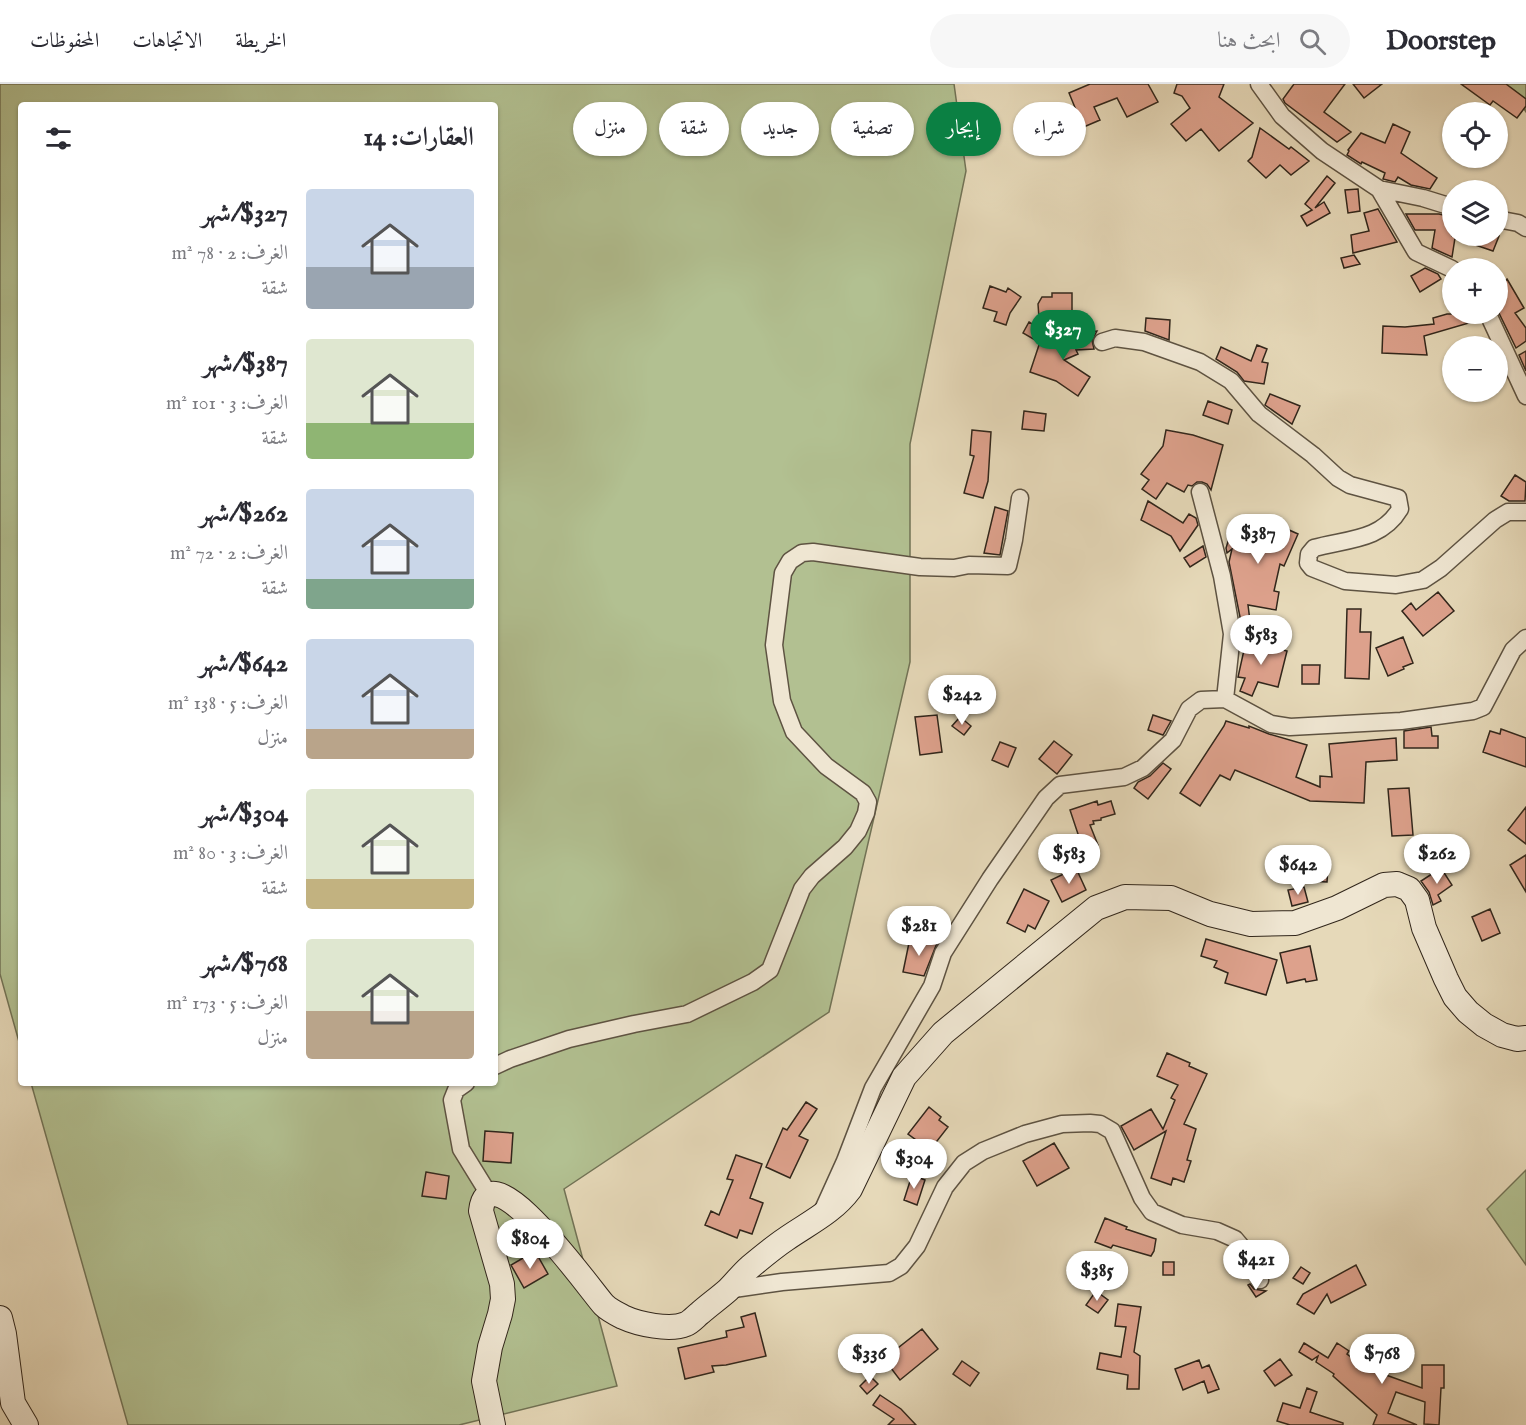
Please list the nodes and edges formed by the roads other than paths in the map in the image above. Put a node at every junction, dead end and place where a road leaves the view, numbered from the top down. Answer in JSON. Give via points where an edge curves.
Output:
{"nodes":[{"id":1,"x":1259,"y":84,"type":"edge"},
{"id":2,"x":1379,"y":189,"type":"junction"},
{"id":3,"x":1442,"y":204,"type":"edge"},
{"id":4,"x":1508,"y":221,"type":"edge"},
{"id":5,"x":1526,"y":228,"type":"edge"},
{"id":6,"x":1442,"y":264,"type":"edge"},
{"id":7,"x":1493,"y":324,"type":"edge"},
{"id":8,"x":1102,"y":342,"type":"dead end"},
{"id":9,"x":1526,"y":396,"type":"edge"},
{"id":10,"x":1200,"y":492,"type":"dead end"},
{"id":11,"x":1020,"y":498,"type":"dead end"},
{"id":12,"x":1526,"y":512,"type":"edge"},
{"id":13,"x":1526,"y":638,"type":"edge"},
{"id":14,"x":1225,"y":699,"type":"junction"},
{"id":15,"x":1526,"y":1038,"type":"edge"},
{"id":16,"x":498,"y":1065,"type":"edge"},
{"id":17,"x":462,"y":1086,"type":"edge"},
{"id":18,"x":490,"y":1196,"type":"junction"},
{"id":19,"x":820,"y":1218,"type":"junction"},
{"id":20,"x":1260,"y":1280,"type":"dead end"},
{"id":21,"x":727,"y":1290,"type":"junction"},
{"id":22,"x":0,"y":1318,"type":"edge"},
{"id":23,"x":26,"y":1425,"type":"edge"},
{"id":24,"x":493,"y":1425,"type":"edge"}],
"edges":[{"from":1,"to":2,"type":"street","via":[[1282,116],[1322,152]]},
{"from":2,"to":3,"type":"street"},
{"from":2,"to":6,"type":"street","via":[[1416,252]]},
{"from":4,"to":5,"type":"street"},
{"from":7,"to":9,"type":"street"},
{"from":8,"to":12,"type":"street","via":[[1115,338],[1144,342],[1200,362],[1231,381],[1259,414],[1338,478],[1398,498],[1397,514],[1375,534],[1314,548],[1308,563],[1312,568],[1345,581],[1396,585],[1423,580],[1508,512]]},
{"from":10,"to":14,"type":"street","via":[[1232,634]]},
{"from":11,"to":16,"type":"street","via":[[1008,566],[920,567],[813,552],[802,553],[790,561],[783,573],[774,645],[782,701],[794,732],[826,766],[863,793],[868,802],[858,831],[802,889],[770,970],[687,1014],[570,1039]]},
{"from":13,"to":14,"type":"street","via":[[1514,650],[1483,707],[1473,711],[1401,721],[1290,727],[1271,724]]},
{"from":14,"to":19,"type":"street","via":[[1201,700],[1189,709],[1173,740],[1143,768],[1124,777],[1060,785],[1046,798],[943,953],[932,986],[873,1088]]},
{"from":15,"to":19,"type":"street","via":[[1502,1035],[1461,1005],[1424,928],[1417,900],[1403,886],[1384,885],[1295,923],[1251,924],[1210,914],[1171,898],[1125,897],[1096,908],[943,1033],[904,1077],[850,1189],[841,1202]]},
{"from":17,"to":18,"type":"street","via":[[452,1100],[461,1149]]},
{"from":18,"to":21,"type":"street","via":[[504,1195],[535,1221],[605,1306],[624,1317],[664,1327],[685,1324]]},
{"from":18,"to":24,"type":"street","via":[[481,1211],[499,1270],[503,1299],[484,1380]]},
{"from":19,"to":21,"type":"street","via":[[784,1240]]},
{"from":20,"to":21,"type":"street","via":[[1251,1258],[1236,1239],[1182,1225],[1152,1212],[1112,1131],[1090,1123],[1062,1124],[1024,1134],[964,1163],[945,1188],[917,1246],[901,1266],[889,1273]]},
{"from":22,"to":23,"type":"street","via":[[13,1403]]}]}
